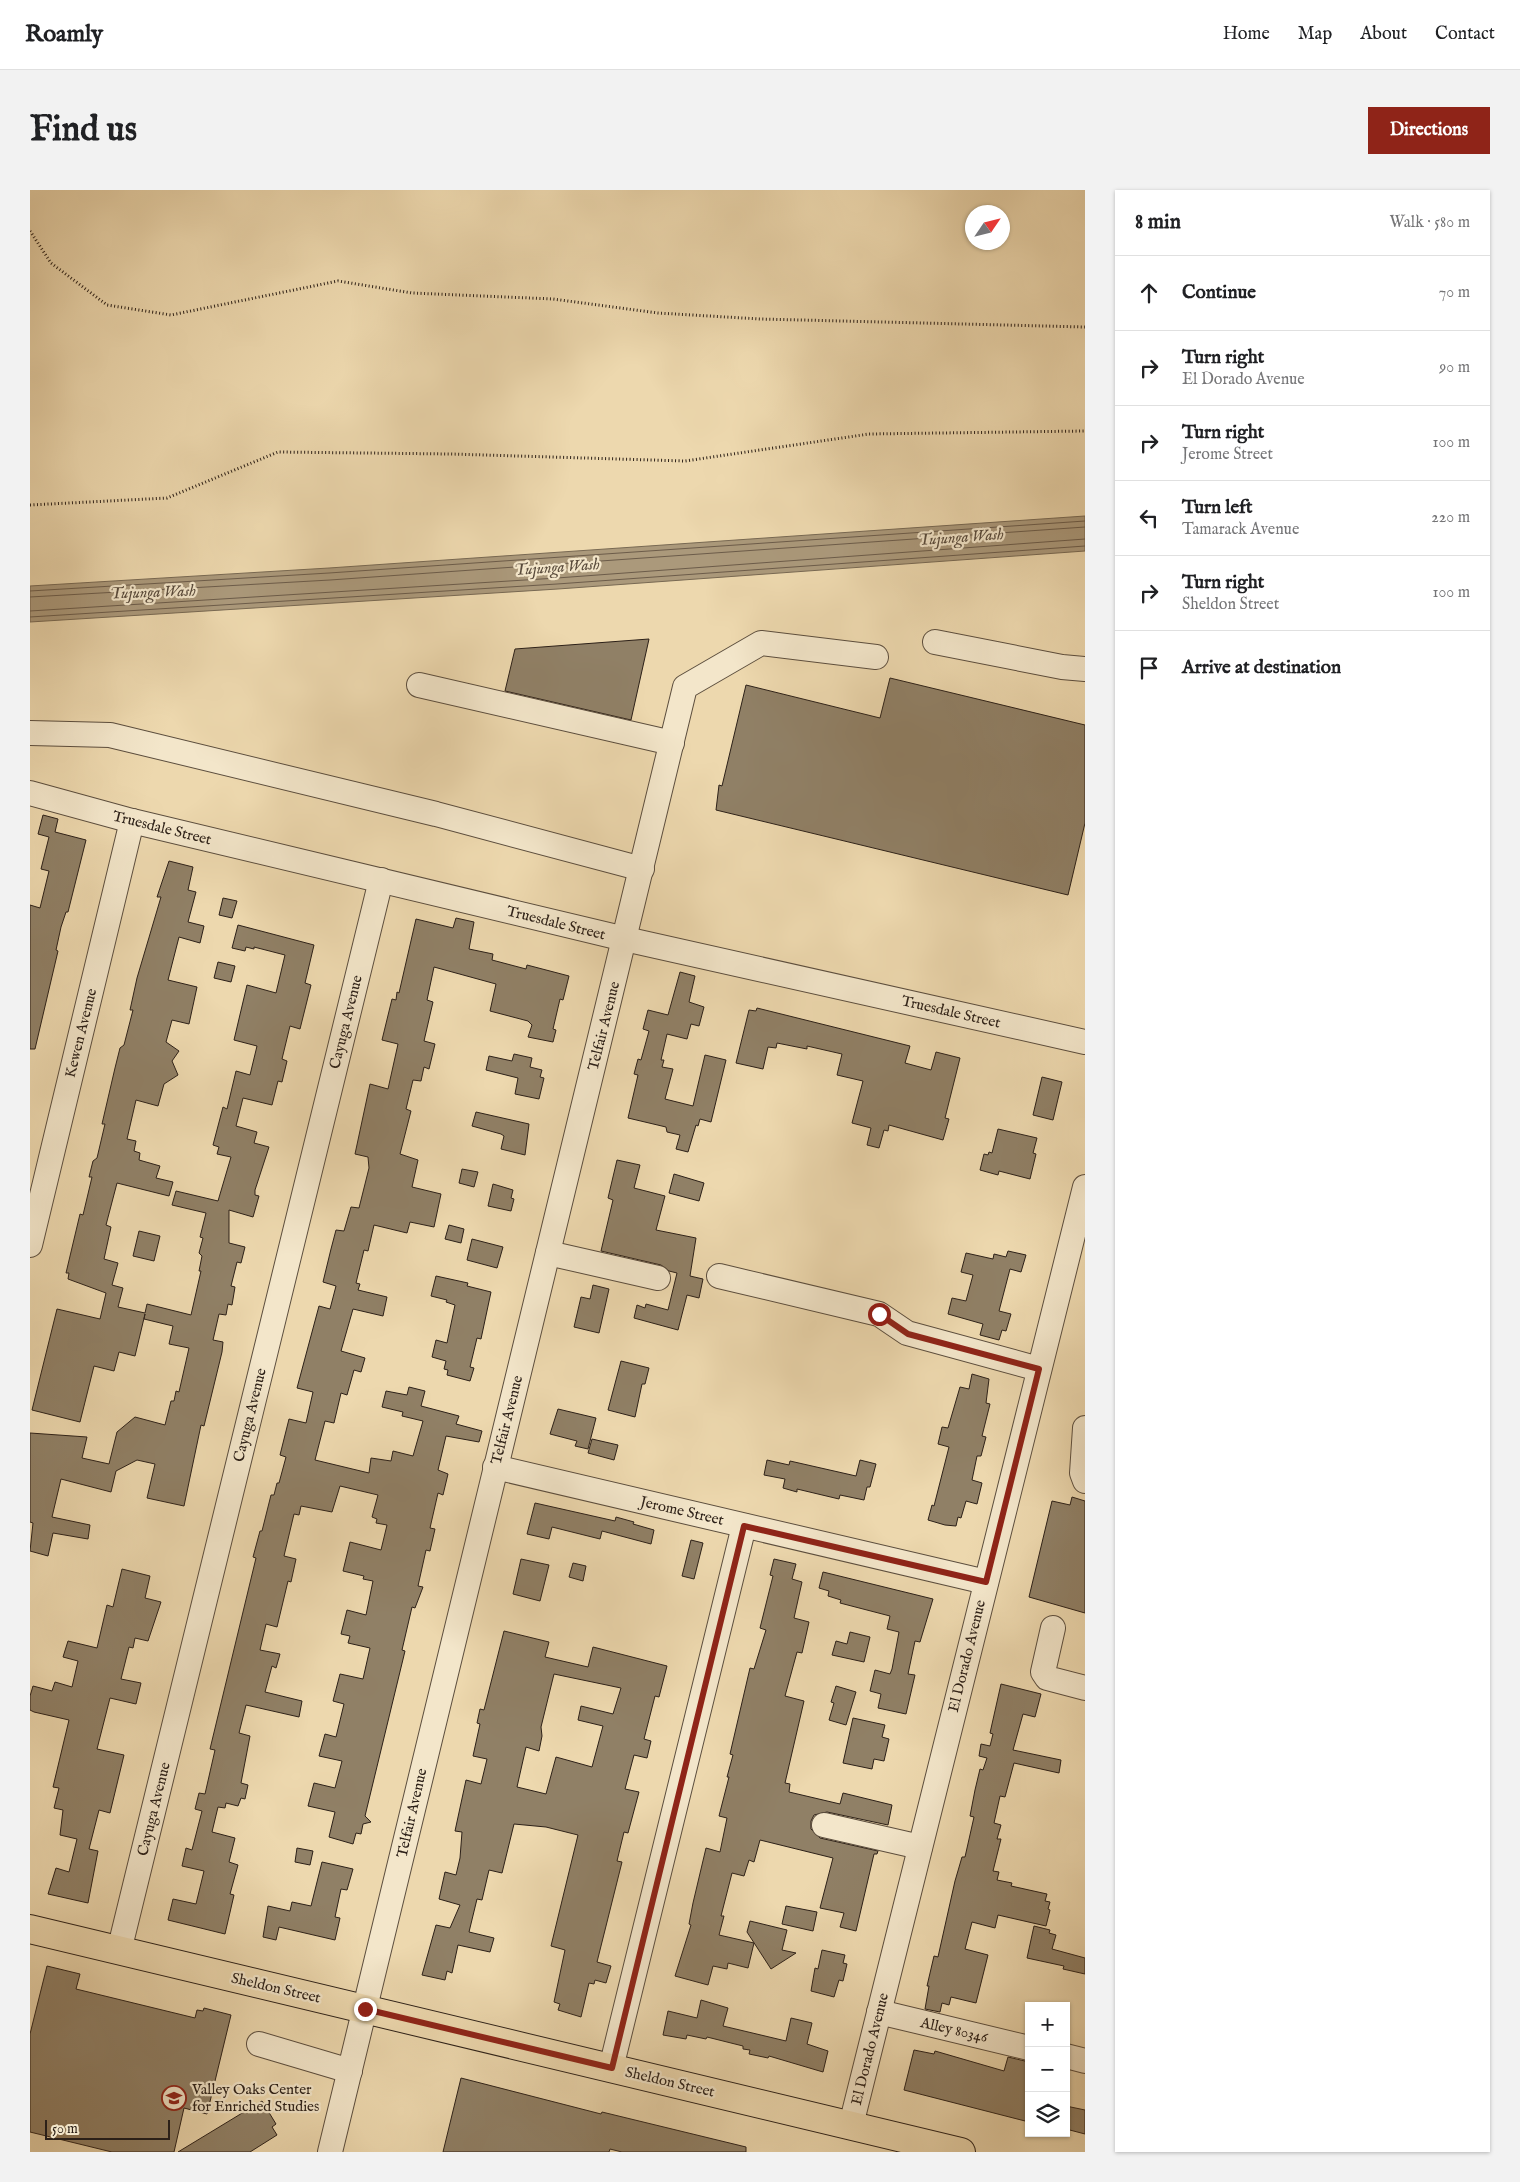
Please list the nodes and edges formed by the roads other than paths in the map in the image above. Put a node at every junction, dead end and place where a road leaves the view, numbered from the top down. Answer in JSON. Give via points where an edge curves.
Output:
{"nodes":[{"id":1,"x":935,"y":642,"type":"dead end"},
{"id":2,"x":876,"y":657,"type":"dead end"},
{"id":3,"x":1085,"y":668,"type":"edge"},
{"id":4,"x":419,"y":685,"type":"dead end"},
{"id":5,"x":30,"y":733,"type":"edge"},
{"id":6,"x":672,"y":743,"type":"junction"},
{"id":7,"x":30,"y":793,"type":"edge"},
{"id":8,"x":132,"y":821,"type":"junction"},
{"id":9,"x":642,"y":869,"type":"junction"},
{"id":10,"x":381,"y":880,"type":"junction"},
{"id":11,"x":625,"y":939,"type":"junction"},
{"id":12,"x":1085,"y":1042,"type":"edge"},
{"id":13,"x":1085,"y":1187,"type":"edge"},
{"id":14,"x":30,"y":1245,"type":"edge"},
{"id":15,"x":548,"y":1253,"type":"junction"},
{"id":16,"x":719,"y":1276,"type":"dead end"},
{"id":17,"x":658,"y":1278,"type":"dead end"},
{"id":18,"x":1039,"y":1369,"type":"junction"},
{"id":19,"x":1084,"y":1431,"type":"edge"},
{"id":20,"x":495,"y":1467,"type":"junction"},
{"id":21,"x":1085,"y":1481,"type":"edge"},
{"id":22,"x":744,"y":1526,"type":"junction"},
{"id":23,"x":986,"y":1582,"type":"junction"},
{"id":24,"x":1053,"y":1628,"type":"dead end"},
{"id":25,"x":1085,"y":1688,"type":"edge"},
{"id":26,"x":824,"y":1825,"type":"dead end"},
{"id":27,"x":920,"y":1847,"type":"junction"},
{"id":28,"x":30,"y":1928,"type":"edge"},
{"id":29,"x":120,"y":1951,"type":"junction"},
{"id":30,"x":365,"y":2009,"type":"junction"},
{"id":31,"x":879,"y":2012,"type":"junction"},
{"id":32,"x":259,"y":2044,"type":"dead end"},
{"id":33,"x":1025,"y":2047,"type":"edge"},
{"id":34,"x":1070,"y":2057,"type":"edge"},
{"id":35,"x":1085,"y":2061,"type":"edge"},
{"id":36,"x":612,"y":2068,"type":"junction"},
{"id":37,"x":350,"y":2071,"type":"junction"},
{"id":38,"x":851,"y":2125,"type":"junction"},
{"id":39,"x":330,"y":2152,"type":"edge"},
{"id":40,"x":960,"y":2152,"type":"edge"}],
"edges":[{"from":1,"to":3,"type":"street","via":[[1062,667]]},
{"from":2,"to":6,"type":"street","name":"Telfair Avenue","via":[[761,643],[685,687]]},
{"from":4,"to":6,"type":"street"},
{"from":5,"to":9,"type":"street","via":[[110,735],[436,814]]},
{"from":6,"to":9,"type":"street","name":"Telfair Avenue"},
{"from":7,"to":8,"type":"street","name":"Truesdale Street"},
{"from":8,"to":10,"type":"street","name":"Truesdale Street"},
{"from":8,"to":14,"type":"street","name":"Kewen Avenue"},
{"from":9,"to":11,"type":"street","name":"Telfair Avenue"},
{"from":10,"to":11,"type":"street","name":"Truesdale Street"},
{"from":10,"to":29,"type":"street","name":"Cayuga Avenue"},
{"from":11,"to":12,"type":"street","name":"Truesdale Street"},
{"from":11,"to":15,"type":"street","name":"Telfair Avenue"},
{"from":13,"to":18,"type":"street","name":"El Dorado Avenue"},
{"from":15,"to":17,"type":"street"},
{"from":15,"to":20,"type":"street","name":"Telfair Avenue"},
{"from":16,"to":18,"type":"street","via":[[879,1314],[908,1334]]},
{"from":18,"to":23,"type":"street","name":"El Dorado Avenue"},
{"from":19,"to":21,"type":"street","via":[[1082,1473]]},
{"from":20,"to":22,"type":"street","name":"Jerome Street"},
{"from":20,"to":30,"type":"street","name":"Telfair Avenue"},
{"from":22,"to":23,"type":"street","name":"Jerome Street"},
{"from":22,"to":36,"type":"street"},
{"from":23,"to":27,"type":"street","name":"El Dorado Avenue"},
{"from":24,"to":25,"type":"street","via":[[1043,1672],[1048,1678]]},
{"from":26,"to":27,"type":"street"},
{"from":27,"to":31,"type":"street","name":"El Dorado Avenue"},
{"from":28,"to":29,"type":"main road","name":"Sheldon Street"},
{"from":29,"to":30,"type":"main road","name":"Sheldon Street"},
{"from":30,"to":36,"type":"main road","name":"Sheldon Street"},
{"from":30,"to":37,"type":"street","name":"Telfair Avenue"},
{"from":31,"to":33,"type":"street","name":"Alley 80346"},
{"from":31,"to":38,"type":"street","name":"El Dorado Avenue"},
{"from":32,"to":37,"type":"street"},
{"from":34,"to":35,"type":"street"},
{"from":36,"to":38,"type":"main road","name":"Sheldon Street"},
{"from":37,"to":39,"type":"street","name":"Telfair Avenue"},
{"from":38,"to":40,"type":"main road","name":"Sheldon Street"}]}
